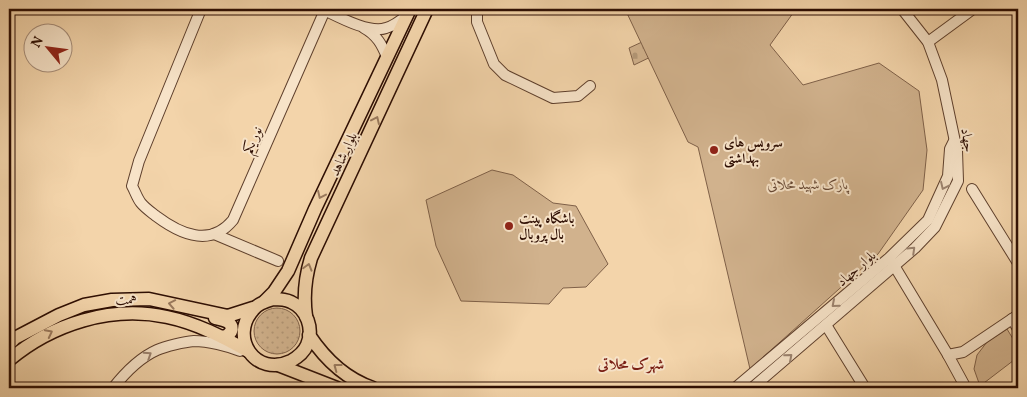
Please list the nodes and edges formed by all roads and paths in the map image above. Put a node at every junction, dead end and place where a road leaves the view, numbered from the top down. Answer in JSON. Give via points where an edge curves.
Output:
{"nodes":[{"id":1,"x":201,"y":9,"type":"edge"},
{"id":2,"x":323,"y":9,"type":"edge"},
{"id":3,"x":427,"y":9,"type":"edge"},
{"id":4,"x":477,"y":9,"type":"edge"},
{"id":5,"x":902,"y":9,"type":"edge"},
{"id":6,"x":974,"y":9,"type":"edge"},
{"id":7,"x":408,"y":12,"type":"edge"},
{"id":8,"x":357,"y":24,"type":"junction"},
{"id":9,"x":928,"y":42,"type":"junction"},
{"id":10,"x":387,"y":57,"type":"junction"},
{"id":11,"x":590,"y":86,"type":"dead end"},
{"id":12,"x":972,"y":189,"type":"dead end"},
{"id":13,"x":214,"y":234,"type":"junction"},
{"id":14,"x":278,"y":262,"type":"dead end"},
{"id":15,"x":892,"y":262,"type":"junction"},
{"id":16,"x":1018,"y":263,"type":"edge"},
{"id":17,"x":265,"y":301,"type":"junction"},
{"id":18,"x":254,"y":308,"type":"junction"},
{"id":19,"x":206,"y":312,"type":"junction"},
{"id":20,"x":306,"y":316,"type":"junction"},
{"id":21,"x":1015,"y":317,"type":"edge"},
{"id":22,"x":826,"y":326,"type":"junction"},
{"id":23,"x":1018,"y":329,"type":"edge"},
{"id":24,"x":309,"y":335,"type":"junction"},
{"id":25,"x":222,"y":337,"type":"junction"},
{"id":26,"x":9,"y":344,"type":"edge"},
{"id":27,"x":948,"y":355,"type":"junction"},
{"id":28,"x":253,"y":356,"type":"junction"},
{"id":29,"x":9,"y":360,"type":"edge"},
{"id":30,"x":278,"y":365,"type":"junction"},
{"id":31,"x":113,"y":388,"type":"edge"},
{"id":32,"x":337,"y":388,"type":"edge"},
{"id":33,"x":373,"y":388,"type":"edge"},
{"id":34,"x":735,"y":388,"type":"edge"},
{"id":35,"x":752,"y":388,"type":"edge"},
{"id":36,"x":865,"y":388,"type":"edge"},
{"id":37,"x":966,"y":388,"type":"edge"}],
"edges":[{"from":1,"to":13,"type":"street","via":[[139,161],[132,186],[142,205],[172,227],[184,233]]},
{"from":2,"to":8,"type":"street"},
{"from":2,"to":13,"type":"street","name":"نور یکم","via":[[232,220],[226,228]]},
{"from":20,"to":3,"type":"main road","name":"بلوار شاهد","one_way":true,"via":[[304,288],[311,258]]},
{"from":4,"to":11,"type":"street","via":[[477,22],[494,64],[504,75],[553,98],[578,96]]},
{"from":5,"to":9,"type":"street","name":"جهاد"},
{"from":6,"to":9,"type":"street"},
{"from":7,"to":8,"type":"street","via":[[384,29]]},
{"from":7,"to":10,"type":"main road","name":"بلوار شاهد"},
{"from":8,"to":10,"type":"street","via":[[378,39]]},
{"from":9,"to":15,"type":"street","name":"جهاد","via":[[942,80],[957,150],[958,181],[935,227],[915,248]]},
{"from":10,"to":17,"type":"main road","name":"بلوار شاهد","one_way":true,"via":[[288,271]]},
{"from":12,"to":16,"type":"street"},
{"from":13,"to":14,"type":"street"},
{"from":15,"to":22,"type":"street","name":"جهاد"},
{"from":15,"to":27,"type":"street"},
{"from":15,"to":34,"type":"street","name":"بلوار جهاد","one_way":true},
{"from":17,"to":18,"type":"main road"},
{"from":17,"to":20,"type":"main road","via":[[282,299],[292,302]]},
{"from":18,"to":19,"type":"main road","name":"همت","via":[[228,316]]},
{"from":18,"to":28,"type":"main road","via":[[248,317],[244,338]]},
{"from":19,"to":25,"type":"main road","via":[[230,324],[231,333]]},
{"from":19,"to":26,"type":"main road","name":"همت","one_way":true,"via":[[148,299],[112,300],[84,305],[59,315]]},
{"from":20,"to":24,"type":"main road"},
{"from":21,"to":23,"type":"street"},
{"from":21,"to":27,"type":"street","via":[[963,352]]},
{"from":35,"to":22,"type":"street","name":"جهاد","one_way":true},
{"from":22,"to":36,"type":"street"},
{"from":24,"to":30,"type":"main road","via":[[302,352]]},
{"from":33,"to":24,"type":"main road","one_way":true,"via":[[357,382],[332,364]]},
{"from":25,"to":28,"type":"main road","name":"همت"},
{"from":29,"to":25,"type":"main road","name":"همت","one_way":true,"via":[[52,331],[85,319],[116,314],[146,313],[169,317]]},
{"from":27,"to":37,"type":"street"},
{"from":28,"to":30,"type":"main road","via":[[266,364]]},
{"from":31,"to":28,"type":"street","one_way":true,"via":[[136,364],[156,350],[176,345],[195,341],[218,344]]},
{"from":30,"to":32,"type":"main road"}]}
